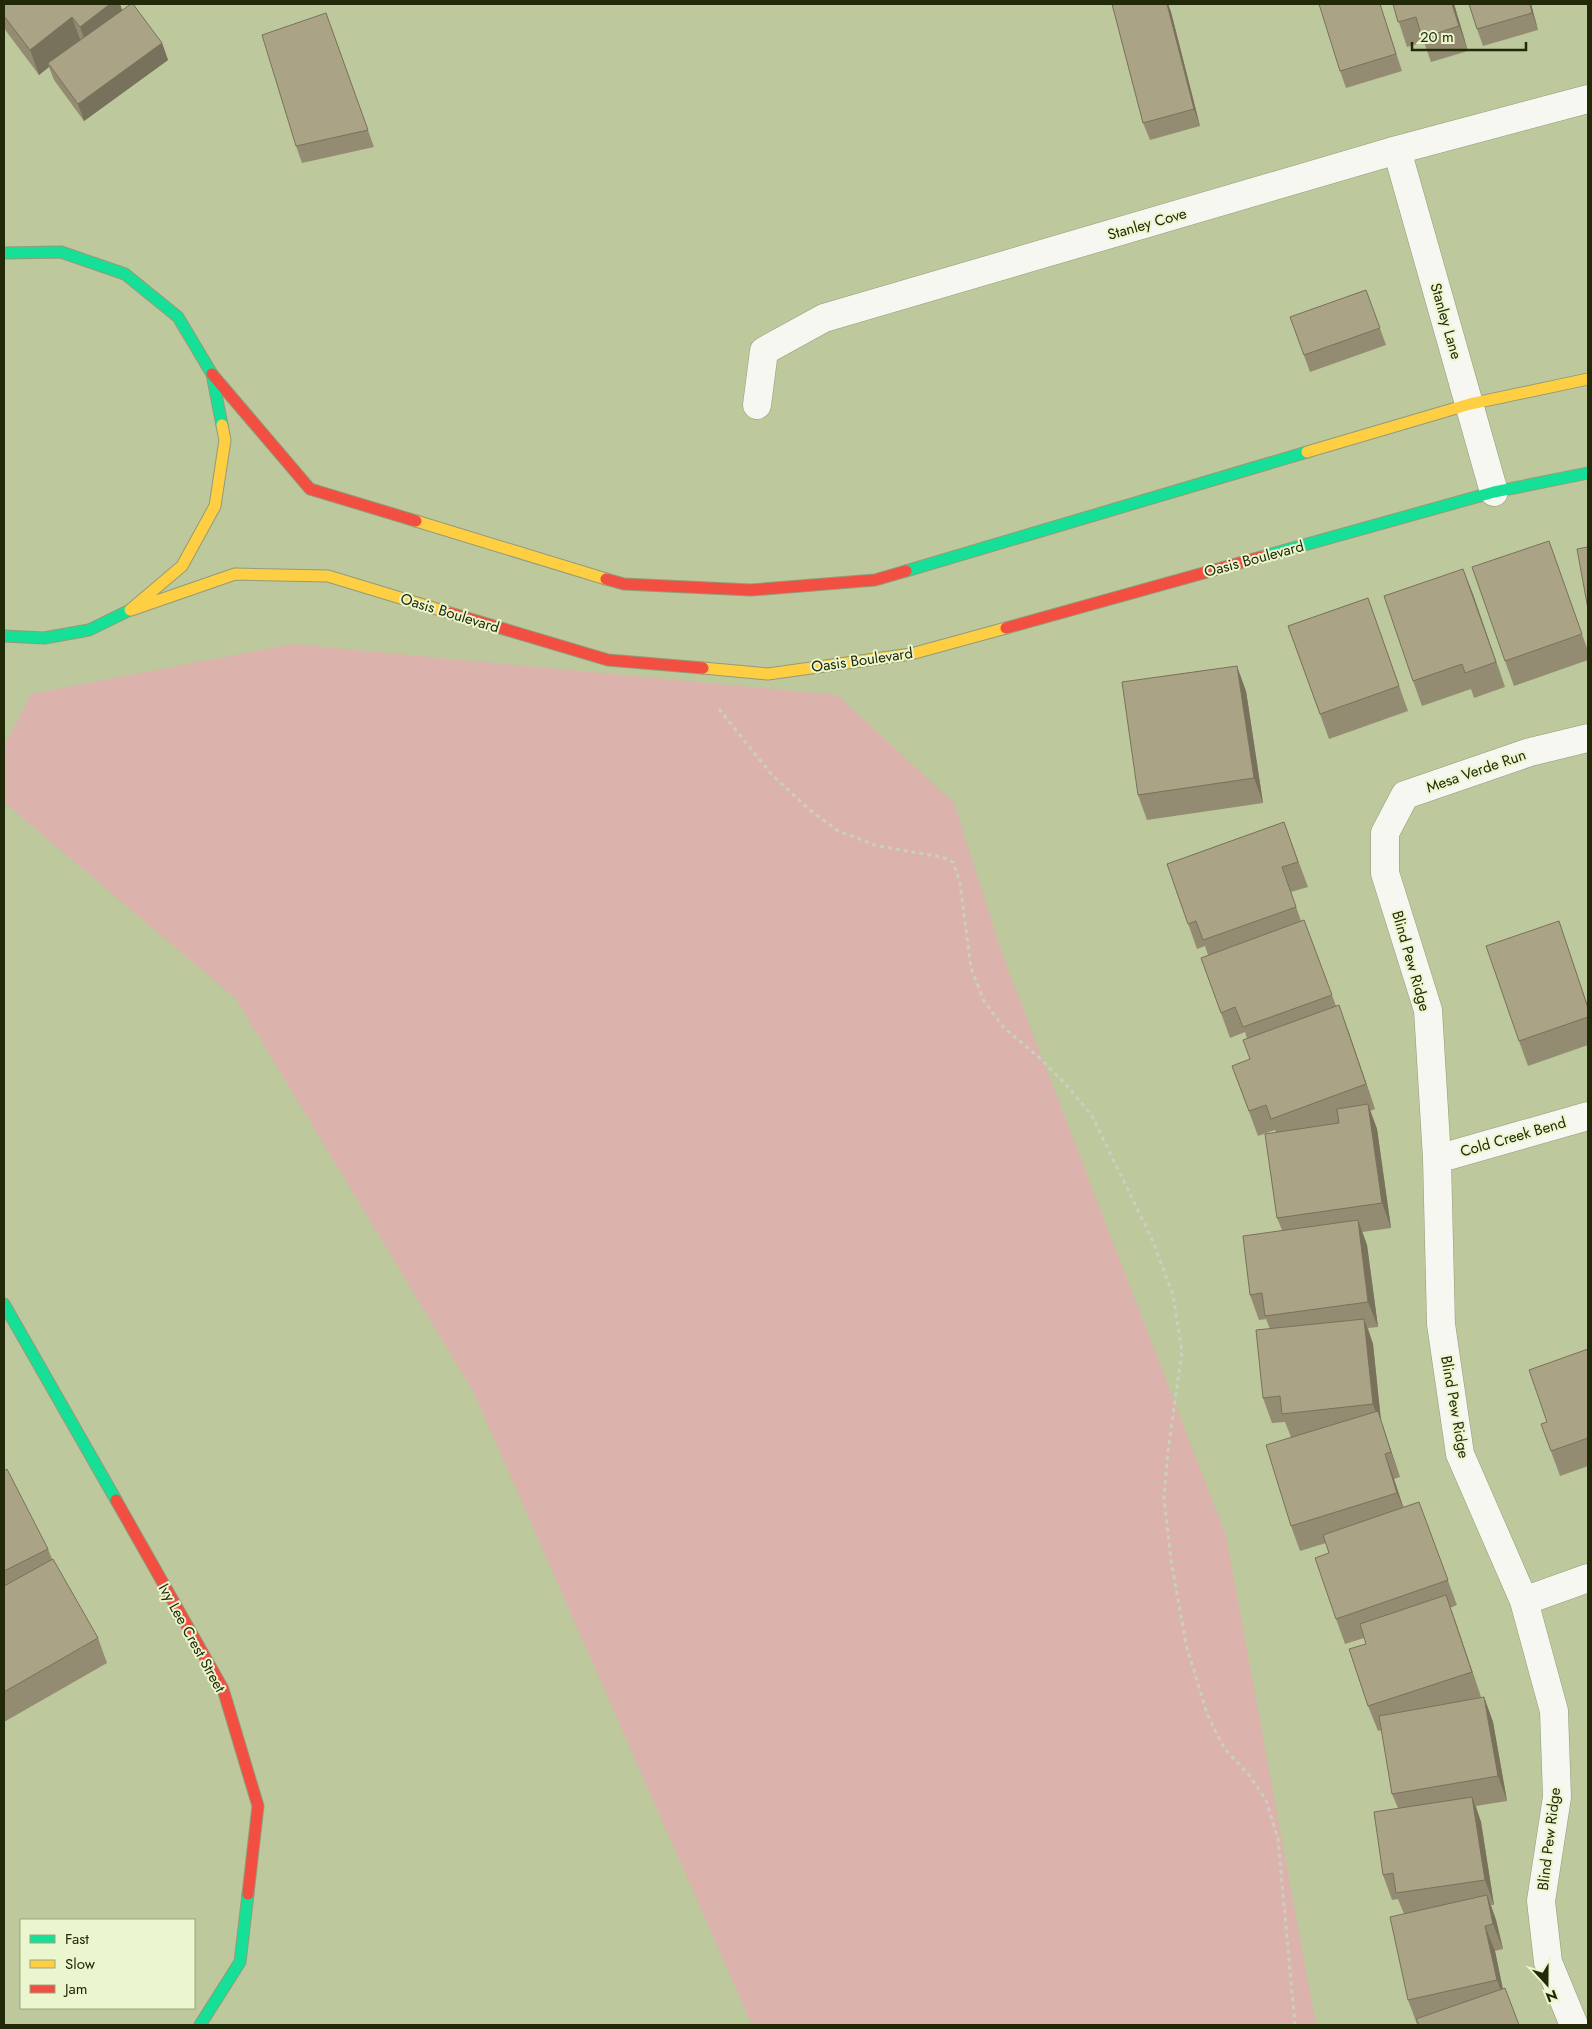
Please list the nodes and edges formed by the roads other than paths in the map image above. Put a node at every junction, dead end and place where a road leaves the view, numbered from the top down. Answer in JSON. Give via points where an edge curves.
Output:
{"nodes":[{"id":1,"x":1588,"y":99,"type":"edge"},
{"id":2,"x":1397,"y":150,"type":"junction"},
{"id":3,"x":4,"y":253,"type":"edge"},
{"id":4,"x":212,"y":374,"type":"junction"},
{"id":5,"x":1588,"y":379,"type":"edge"},
{"id":6,"x":1470,"y":404,"type":"junction"},
{"id":7,"x":757,"y":406,"type":"dead end"},
{"id":8,"x":1588,"y":473,"type":"edge"},
{"id":9,"x":1494,"y":492,"type":"junction"},
{"id":10,"x":131,"y":610,"type":"junction"},
{"id":11,"x":4,"y":636,"type":"edge"},
{"id":12,"x":1588,"y":738,"type":"edge"},
{"id":13,"x":1385,"y":833,"type":"joint"},
{"id":14,"x":1588,"y":1116,"type":"edge"},
{"id":15,"x":1437,"y":1158,"type":"junction"},
{"id":16,"x":4,"y":1304,"type":"edge"},
{"id":17,"x":1588,"y":1578,"type":"edge"},
{"id":18,"x":1524,"y":1601,"type":"junction"},
{"id":19,"x":1578,"y":2020,"type":"edge"},
{"id":20,"x":200,"y":2025,"type":"edge"}],
"edges":[{"from":1,"to":2,"type":"street","name":"Stanley Cove"},
{"from":2,"to":6,"type":"street","name":"Stanley Lane"},
{"from":2,"to":7,"type":"street","name":"Stanley Cove","via":[[824,318],[764,352]]},
{"from":3,"to":4,"type":"main road","name":"Oasis Boulevard","via":[[61,252],[125,274],[178,317]]},
{"from":4,"to":6,"type":"main road","name":"Oasis Boulevard","via":[[310,489],[624,584],[751,590],[875,580]]},
{"from":4,"to":10,"type":"main road","name":"Oasis Boulevard","via":[[225,440],[215,506],[182,566]]},
{"from":5,"to":6,"type":"main road","name":"Oasis Boulevard"},
{"from":6,"to":9,"type":"street","name":"Stanley Lane"},
{"from":8,"to":9,"type":"main road","name":"Oasis Boulevard"},
{"from":9,"to":10,"type":"main road","name":"Oasis Boulevard","via":[[911,654],[768,674],[608,660],[328,576],[235,574]]},
{"from":10,"to":11,"type":"main road","name":"Oasis Boulevard","via":[[89,630],[44,638]]},
{"from":12,"to":13,"type":"street","name":"Mesa Verde Run","via":[[1530,752],[1405,795]]},
{"from":13,"to":15,"type":"street","name":"Blind Pew Ridge","via":[[1385,873],[1428,1010]]},
{"from":14,"to":15,"type":"street","name":"Cold Creek Bend"},
{"from":15,"to":18,"type":"street","name":"Blind Pew Ridge","via":[[1441,1324],[1460,1454]]},
{"from":16,"to":20,"type":"main road","name":"Ivy Lee Crest Street","via":[[223,1689],[258,1806],[240,1962]]},
{"from":17,"to":18,"type":"street"},
{"from":18,"to":19,"type":"street","name":"Blind Pew Ridge","via":[[1554,1711],[1557,1797],[1541,1901],[1548,1962]]}]}
